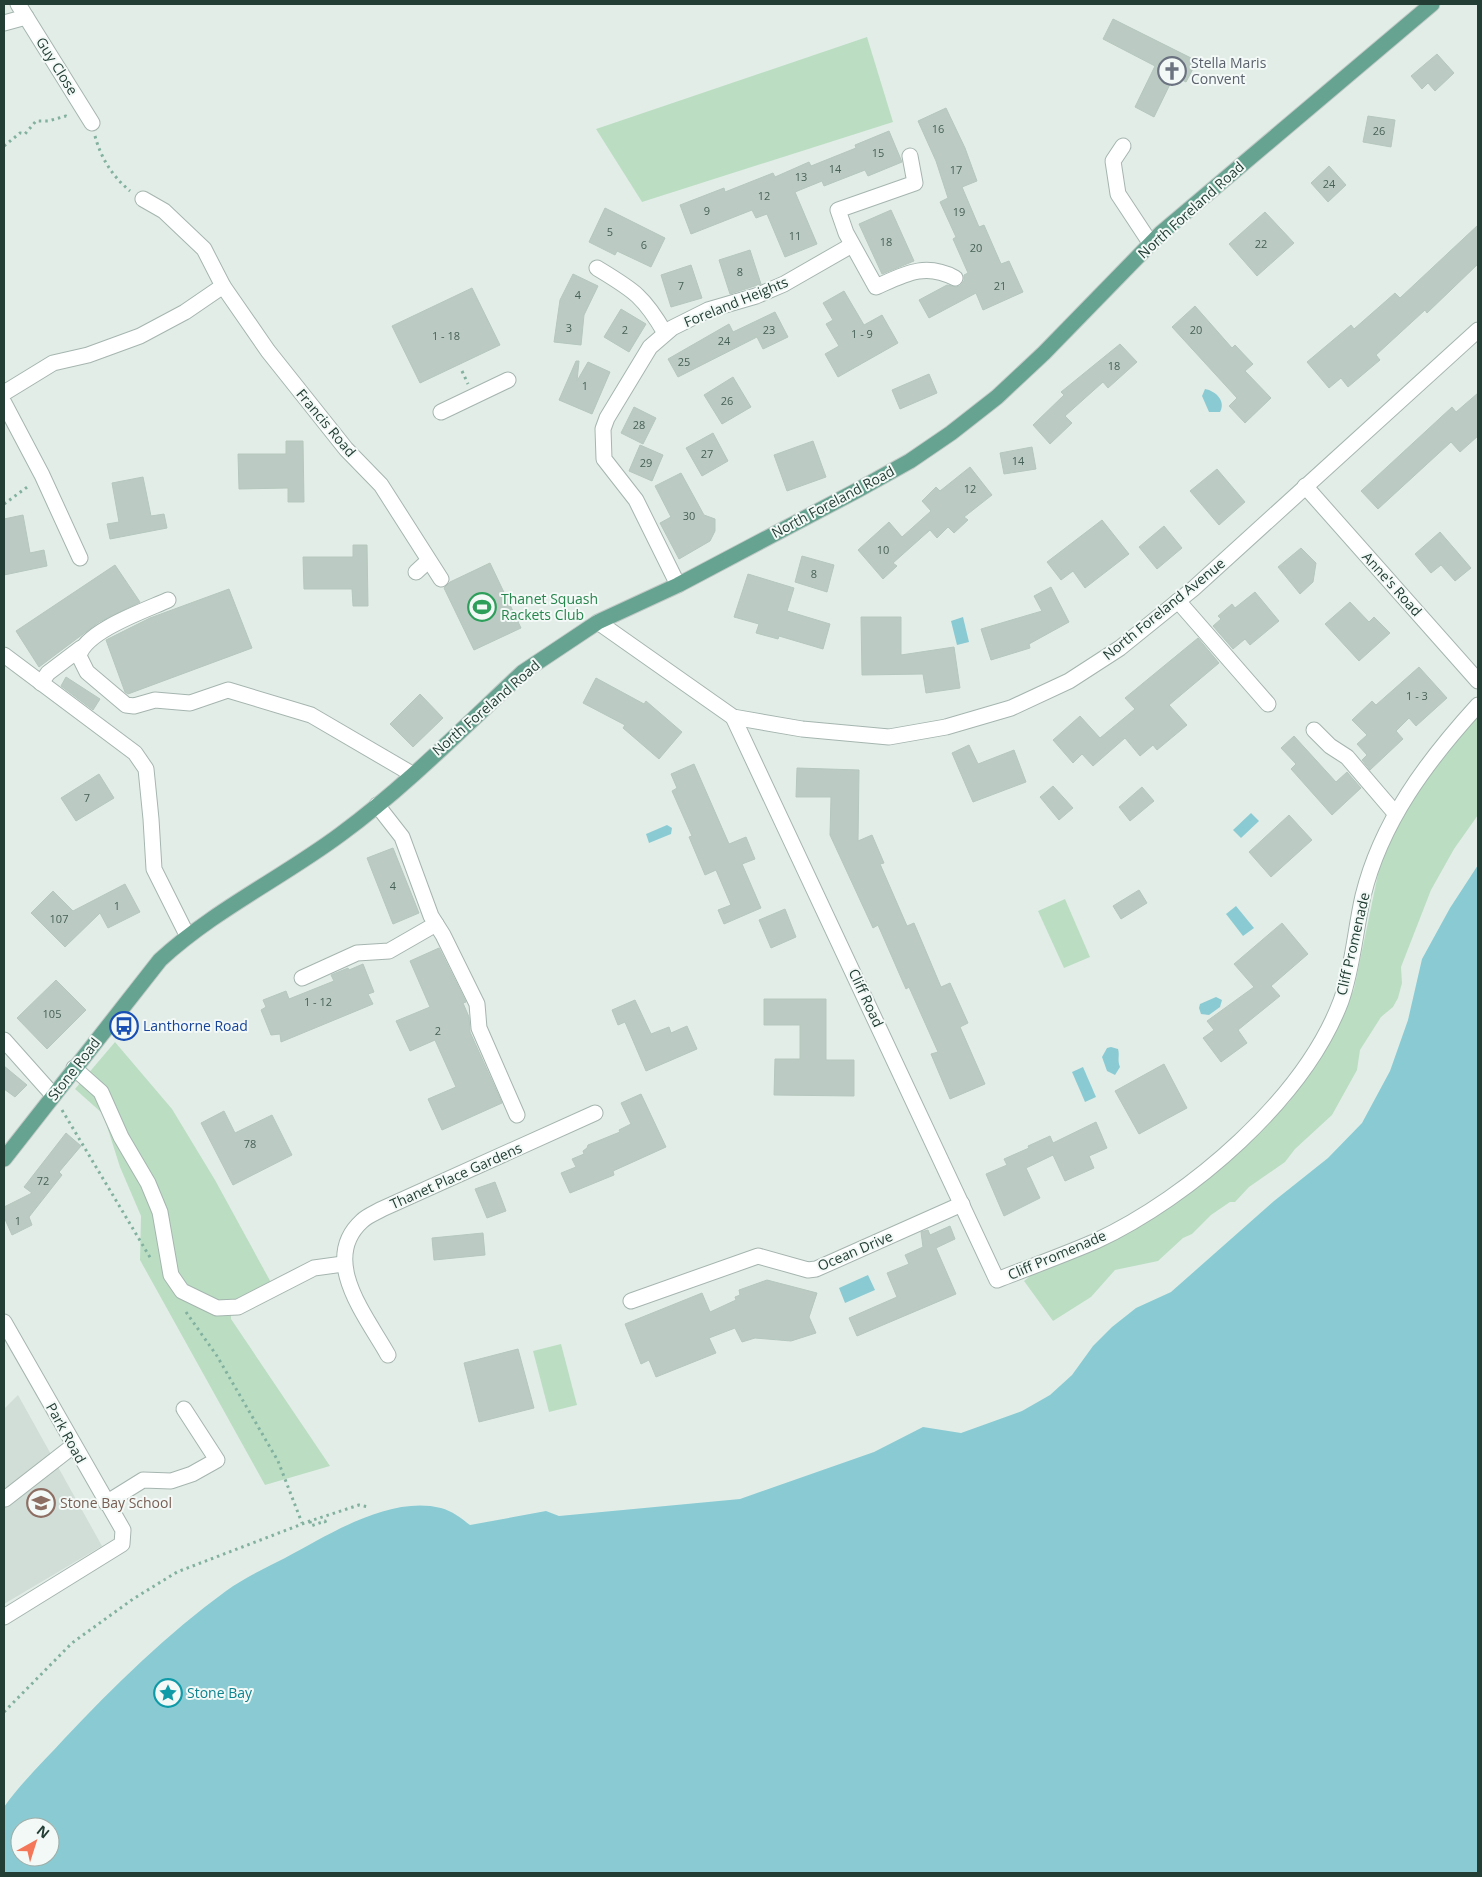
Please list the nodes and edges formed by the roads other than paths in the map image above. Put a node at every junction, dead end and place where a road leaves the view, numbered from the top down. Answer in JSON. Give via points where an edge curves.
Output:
{"nodes":[{"id":1,"x":18,"y":4,"type":"edge"},
{"id":2,"x":1432,"y":4,"type":"edge"},
{"id":3,"x":26,"y":17,"type":"junction"},
{"id":4,"x":4,"y":23,"type":"edge"},
{"id":5,"x":85,"y":120,"type":"road end"},
{"id":6,"x":1124,"y":146,"type":"dead end"},
{"id":7,"x":910,"y":156,"type":"dead end"},
{"id":8,"x":143,"y":199,"type":"road end"},
{"id":9,"x":849,"y":239,"type":"junction"},
{"id":10,"x":1151,"y":244,"type":"junction"},
{"id":11,"x":597,"y":268,"type":"dead end"},
{"id":12,"x":955,"y":278,"type":"dead end"},
{"id":13,"x":224,"y":286,"type":"junction"},
{"id":14,"x":1478,"y":330,"type":"edge"},
{"id":15,"x":665,"y":333,"type":"junction"},
{"id":16,"x":508,"y":380,"type":"dead end"},
{"id":17,"x":4,"y":393,"type":"edge"},
{"id":18,"x":4,"y":403,"type":"edge"},
{"id":19,"x":441,"y":412,"type":"dead end"},
{"id":20,"x":1305,"y":486,"type":"junction"},
{"id":21,"x":80,"y":558,"type":"dead end"},
{"id":22,"x":428,"y":561,"type":"junction"},
{"id":23,"x":416,"y":572,"type":"dead end"},
{"id":24,"x":441,"y":579,"type":"dead end"},
{"id":25,"x":678,"y":585,"type":"junction"},
{"id":26,"x":168,"y":600,"type":"dead end"},
{"id":27,"x":1178,"y":601,"type":"junction"},
{"id":28,"x":598,"y":622,"type":"junction"},
{"id":29,"x":81,"y":648,"type":"junction"},
{"id":30,"x":4,"y":655,"type":"edge"},
{"id":31,"x":1478,"y":682,"type":"edge"},
{"id":32,"x":41,"y":683,"type":"junction"},
{"id":33,"x":1268,"y":704,"type":"dead end"},
{"id":34,"x":1478,"y":705,"type":"edge"},
{"id":35,"x":733,"y":717,"type":"junction"},
{"id":36,"x":1314,"y":730,"type":"dead end"},
{"id":37,"x":412,"y":774,"type":"junction"},
{"id":38,"x":377,"y":805,"type":"junction"},
{"id":39,"x":1395,"y":813,"type":"junction"},
{"id":40,"x":436,"y":924,"type":"junction"},
{"id":41,"x":187,"y":935,"type":"junction"},
{"id":42,"x":302,"y":978,"type":"dead end"},
{"id":43,"x":4,"y":1040,"type":"edge"},
{"id":44,"x":74,"y":1068,"type":"junction"},
{"id":45,"x":53,"y":1095,"type":"junction"},
{"id":46,"x":595,"y":1112,"type":"dead end"},
{"id":47,"x":517,"y":1115,"type":"dead end"},
{"id":48,"x":4,"y":1159,"type":"edge"},
{"id":49,"x":962,"y":1204,"type":"junction"},
{"id":50,"x":343,"y":1264,"type":"junction"},
{"id":51,"x":997,"y":1280,"type":"joint"},
{"id":52,"x":631,"y":1301,"type":"dead end"},
{"id":53,"x":4,"y":1322,"type":"edge"},
{"id":54,"x":388,"y":1355,"type":"dead end"},
{"id":55,"x":184,"y":1409,"type":"dead end"},
{"id":56,"x":73,"y":1446,"type":"junction"},
{"id":57,"x":5,"y":1499,"type":"edge"},
{"id":58,"x":106,"y":1503,"type":"junction"},
{"id":59,"x":4,"y":1617,"type":"edge"}],
"edges":[{"from":1,"to":3,"type":"street","name":"Guy Close"},
{"from":2,"to":10,"type":"main road","name":"North Foreland Road"},
{"from":3,"to":4,"type":"street"},
{"from":3,"to":5,"type":"street","name":"Guy Close"},
{"from":6,"to":10,"type":"street","via":[[1113,161],[1118,194]]},
{"from":7,"to":9,"type":"street","via":[[915,183],[838,210]]},
{"from":8,"to":13,"type":"street","name":"Francis Road","via":[[168,206],[204,249]]},
{"from":9,"to":12,"type":"street","via":[[876,287],[927,269]]},
{"from":9,"to":15,"type":"street","name":"Foreland Heights","via":[[784,284],[708,310]]},
{"from":10,"to":25,"type":"main road","name":"North Foreland Road","via":[[1024,372],[952,433],[910,461]]},
{"from":11,"to":15,"type":"street","via":[[635,291],[649,306]]},
{"from":13,"to":17,"type":"street","via":[[140,336],[88,355],[53,363]]},
{"from":13,"to":22,"type":"street","name":"Francis Road","via":[[283,371],[346,449],[380,485]]},
{"from":14,"to":20,"type":"street","name":"North Foreland Avenue"},
{"from":15,"to":25,"type":"street","name":"Foreland Heights","via":[[650,347],[607,418],[603,442],[604,459],[636,500]]},
{"from":16,"to":19,"type":"street"},
{"from":18,"to":21,"type":"street"},
{"from":20,"to":27,"type":"street","name":"North Foreland Avenue"},
{"from":20,"to":31,"type":"street","name":"Anne's Road"},
{"from":22,"to":23,"type":"street"},
{"from":22,"to":24,"type":"street","name":"Francis Road"},
{"from":25,"to":28,"type":"main road","name":"North Foreland Road"},
{"from":26,"to":29,"type":"street","via":[[105,630]]},
{"from":27,"to":33,"type":"street"},
{"from":27,"to":35,"type":"street","name":"North Foreland Avenue","via":[[1120,648],[1068,681],[1011,708],[946,727],[888,738],[802,729]]},
{"from":28,"to":35,"type":"street","name":"North Foreland Avenue"},
{"from":28,"to":37,"type":"main road","name":"North Foreland Road","via":[[522,672]]},
{"from":29,"to":32,"type":"street","via":[[48,673]]},
{"from":29,"to":37,"type":"street","via":[[79,656],[87,672],[126,705],[155,700],[190,703],[228,690],[311,715]]},
{"from":30,"to":32,"type":"street"},
{"from":32,"to":41,"type":"street","via":[[135,753],[146,769],[154,869]]},
{"from":34,"to":39,"type":"street","name":"Cliff Promenade","via":[[1421,774]]},
{"from":35,"to":49,"type":"street","name":"Cliff Road"},
{"from":36,"to":39,"type":"street","via":[[1347,757]]},
{"from":37,"to":38,"type":"main road","name":"North Foreland Road"},
{"from":38,"to":40,"type":"street","via":[[402,837]]},
{"from":38,"to":41,"type":"main road","name":"North Foreland Road","via":[[303,862]]},
{"from":39,"to":51,"type":"street","name":"Cliff Promenade","via":[[1377,850],[1340,1004],[1306,1066],[1270,1112],[1205,1171],[1148,1211],[1097,1240]]},
{"from":40,"to":42,"type":"street","via":[[389,951],[357,953]]},
{"from":40,"to":47,"type":"street","via":[[477,1004],[479,1028]]},
{"from":41,"to":44,"type":"main road","name":"Stone Road","via":[[160,960]]},
{"from":43,"to":45,"type":"street"},
{"from":44,"to":45,"type":"main road","name":"Stone Road"},
{"from":44,"to":50,"type":"street","via":[[101,1092],[121,1138],[148,1183],[160,1212],[171,1275],[182,1291],[216,1308],[238,1307],[314,1268]]},
{"from":45,"to":48,"type":"main road","name":"Stone Road"},
{"from":46,"to":50,"type":"street","name":"Thanet Place Gardens","via":[[362,1220],[346,1246]]},
{"from":49,"to":51,"type":"street","name":"Cliff Road"},
{"from":49,"to":52,"type":"street","name":"Ocean Drive","via":[[816,1268],[808,1270],[758,1256]]},
{"from":50,"to":54,"type":"street","via":[[348,1284]]},
{"from":53,"to":56,"type":"street","name":"Park Road"},
{"from":55,"to":58,"type":"street","via":[[217,1460],[171,1481],[143,1480]]},
{"from":56,"to":57,"type":"street"},
{"from":56,"to":58,"type":"street","name":"Park Road"},
{"from":58,"to":59,"type":"street","name":"Park Road","via":[[123,1530],[122,1544]]}]}
